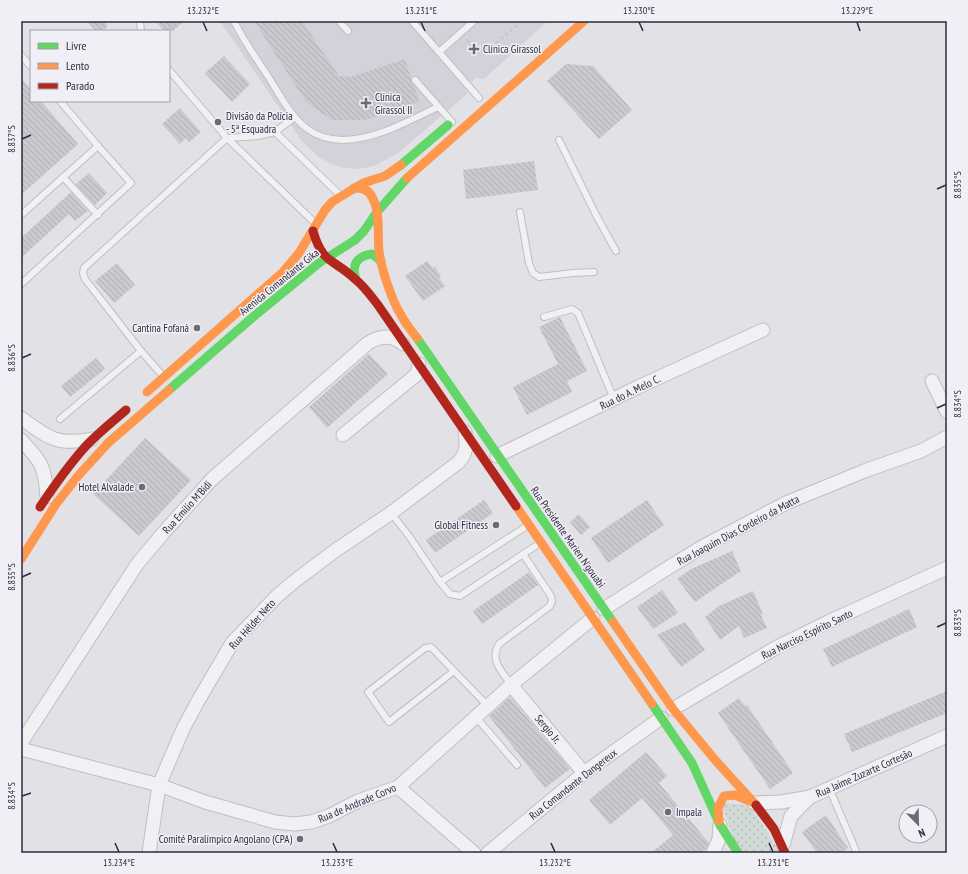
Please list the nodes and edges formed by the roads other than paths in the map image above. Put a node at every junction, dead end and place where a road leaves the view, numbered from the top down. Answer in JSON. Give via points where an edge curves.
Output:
{"nodes":[{"id":1,"x":234,"y":21,"type":"edge"},
{"id":2,"x":339,"y":21,"type":"edge"},
{"id":3,"x":412,"y":21,"type":"edge"},
{"id":4,"x":474,"y":21,"type":"edge"},
{"id":5,"x":584,"y":21,"type":"edge"},
{"id":6,"x":348,"y":31,"type":"dead end"},
{"id":7,"x":439,"y":52,"type":"junction"},
{"id":8,"x":21,"y":55,"type":"edge"},
{"id":9,"x":30,"y":66,"type":"edge"},
{"id":10,"x":170,"y":71,"type":"edge"},
{"id":11,"x":415,"y":80,"type":"dead end"},
{"id":12,"x":479,"y":98,"type":"dead end"},
{"id":13,"x":61,"y":102,"type":"edge"},
{"id":14,"x":438,"y":106,"type":"junction"},
{"id":15,"x":295,"y":117,"type":"junction"},
{"id":16,"x":455,"y":120,"type":"joint"},
{"id":17,"x":275,"y":132,"type":"junction"},
{"id":18,"x":227,"y":138,"type":"junction"},
{"id":19,"x":559,"y":140,"type":"dead end"},
{"id":20,"x":98,"y":146,"type":"junction"},
{"id":21,"x":63,"y":177,"type":"junction"},
{"id":22,"x":354,"y":188,"type":"junction"},
{"id":23,"x":340,"y":196,"type":"junction"},
{"id":24,"x":377,"y":212,"type":"junction"},
{"id":25,"x":520,"y":212,"type":"dead end"},
{"id":26,"x":98,"y":214,"type":"junction"},
{"id":27,"x":21,"y":215,"type":"edge"},
{"id":28,"x":315,"y":227,"type":"junction"},
{"id":29,"x":616,"y":251,"type":"dead end"},
{"id":30,"x":326,"y":258,"type":"junction"},
{"id":31,"x":381,"y":261,"type":"junction"},
{"id":32,"x":594,"y":272,"type":"dead end"},
{"id":33,"x":356,"y":279,"type":"junction"},
{"id":34,"x":21,"y":284,"type":"edge"},
{"id":35,"x":378,"y":305,"type":"junction"},
{"id":36,"x":544,"y":317,"type":"dead end"},
{"id":37,"x":763,"y":330,"type":"dead end"},
{"id":38,"x":368,"y":343,"type":"junction"},
{"id":39,"x":407,"y":347,"type":"junction"},
{"id":40,"x":141,"y":351,"type":"junction"},
{"id":41,"x":420,"y":372,"type":"junction"},
{"id":42,"x":164,"y":377,"type":"junction"},
{"id":43,"x":932,"y":381,"type":"dead end"},
{"id":44,"x":614,"y":399,"type":"junction"},
{"id":45,"x":947,"y":412,"type":"edge"},
{"id":46,"x":21,"y":418,"type":"edge"},
{"id":47,"x":60,"y":419,"type":"dead end"},
{"id":48,"x":464,"y":431,"type":"junction"},
{"id":49,"x":343,"y":435,"type":"dead end"},
{"id":50,"x":947,"y":437,"type":"edge"},
{"id":51,"x":92,"y":439,"type":"junction"},
{"id":52,"x":21,"y":440,"type":"edge"},
{"id":53,"x":497,"y":456,"type":"junction"},
{"id":54,"x":453,"y":467,"type":"junction"},
{"id":55,"x":494,"y":474,"type":"junction"},
{"id":56,"x":46,"y":497,"type":"junction"},
{"id":57,"x":391,"y":513,"type":"junction"},
{"id":58,"x":34,"y":517,"type":"dead end"},
{"id":59,"x":529,"y":525,"type":"junction"},
{"id":60,"x":541,"y":542,"type":"junction"},
{"id":61,"x":523,"y":554,"type":"junction"},
{"id":62,"x":21,"y":559,"type":"edge"},
{"id":63,"x":947,"y":568,"type":"edge"},
{"id":64,"x":440,"y":582,"type":"junction"},
{"id":65,"x":604,"y":609,"type":"junction"},
{"id":66,"x":593,"y":618,"type":"junction"},
{"id":67,"x":454,"y":671,"type":"junction"},
{"id":68,"x":511,"y":685,"type":"junction"},
{"id":69,"x":488,"y":705,"type":"junction"},
{"id":70,"x":673,"y":709,"type":"junction"},
{"id":71,"x":476,"y":716,"type":"junction"},
{"id":72,"x":661,"y":718,"type":"junction"},
{"id":73,"x":947,"y":736,"type":"edge"},
{"id":74,"x":21,"y":743,"type":"edge"},
{"id":75,"x":21,"y":749,"type":"edge"},
{"id":76,"x":517,"y":765,"type":"dead end"},
{"id":77,"x":584,"y":773,"type":"junction"},
{"id":78,"x":159,"y":785,"type":"junction"},
{"id":79,"x":398,"y":787,"type":"junction"},
{"id":80,"x":829,"y":788,"type":"junction"},
{"id":81,"x":810,"y":797,"type":"junction"},
{"id":82,"x":753,"y":803,"type":"junction"},
{"id":83,"x":720,"y":825,"type":"junction"},
{"id":84,"x":784,"y":850,"type":"edge"},
{"id":85,"x":148,"y":853,"type":"edge"},
{"id":86,"x":474,"y":853,"type":"edge"},
{"id":87,"x":488,"y":853,"type":"edge"},
{"id":88,"x":713,"y":853,"type":"edge"},
{"id":89,"x":738,"y":853,"type":"edge"},
{"id":90,"x":856,"y":853,"type":"edge"}],
"edges":[{"from":1,"to":15,"type":"lane"},
{"from":2,"to":6,"type":"lane"},
{"from":3,"to":7,"type":"lane"},
{"from":4,"to":7,"type":"lane"},
{"from":5,"to":24,"type":"street","name":"Avenida Comandante Gika","via":[[411,174]]},
{"from":7,"to":12,"type":"lane"},
{"from":8,"to":9,"type":"lane"},
{"from":10,"to":18,"type":"lane"},
{"from":11,"to":14,"type":"lane"},
{"from":13,"to":20,"type":"lane"},
{"from":14,"to":15,"type":"lane","via":[[386,130],[352,139],[328,138],[317,134]]},
{"from":14,"to":16,"type":"lane"},
{"from":15,"to":17,"type":"lane"},
{"from":16,"to":22,"type":"street","name":"Avenida Comandante Gika","via":[[403,164],[385,176]]},
{"from":17,"to":18,"type":"lane"},
{"from":17,"to":23,"type":"lane"},
{"from":18,"to":28,"type":"lane"},
{"from":18,"to":40,"type":"lane","via":[[84,268],[85,279]]},
{"from":19,"to":29,"type":"lane"},
{"from":20,"to":21,"type":"lane"},
{"from":20,"to":26,"type":"lane","via":[[131,183]]},
{"from":21,"to":26,"type":"lane"},
{"from":21,"to":27,"type":"lane"},
{"from":22,"to":23,"type":"street","name":"Avenida Comandante Gika"},
{"from":22,"to":24,"type":"street","name":"Rua Presidente Marien N'gouabi","via":[[367,190],[371,194]]},
{"from":23,"to":28,"type":"street","name":"Avenida Comandante Gika","via":[[325,210]]},
{"from":24,"to":30,"type":"street","name":"Avenida Comandante Gika","via":[[372,222],[354,240]]},
{"from":24,"to":31,"type":"street","name":"Rua Presidente Marien N'gouabi"},
{"from":25,"to":32,"type":"lane","via":[[530,263],[539,277]]},
{"from":26,"to":34,"type":"lane"},
{"from":28,"to":30,"type":"street","via":[[319,250]]},
{"from":28,"to":42,"type":"street","name":"Avenida Comandante Gika","via":[[299,253],[283,272]]},
{"from":30,"to":33,"type":"street"},
{"from":30,"to":62,"type":"street","name":"Avenida Comandante Gika","via":[[258,313],[108,443],[56,504]]},
{"from":31,"to":33,"type":"street","via":[[372,254],[361,256],[354,264]]},
{"from":31,"to":53,"type":"street","name":"Rua Presidente Marien N'gouabi","via":[[400,314]]},
{"from":33,"to":35,"type":"street"},
{"from":35,"to":38,"type":"street","via":[[381,326]]},
{"from":35,"to":39,"type":"street"},
{"from":36,"to":44,"type":"lane","via":[[572,309],[578,313]]},
{"from":37,"to":44,"type":"street","name":"Rua do A. Melo C."},
{"from":38,"to":39,"type":"street","name":"Rua Emilio M'Bidi","via":[[388,336]]},
{"from":38,"to":74,"type":"street","name":"Rua Emilio M'Bidi","via":[[212,479],[165,530],[138,563]]},
{"from":39,"to":41,"type":"street"},
{"from":40,"to":42,"type":"lane"},
{"from":40,"to":47,"type":"lane"},
{"from":41,"to":48,"type":"street"},
{"from":41,"to":49,"type":"street"},
{"from":42,"to":51,"type":"street","name":"Avenida Comandante Gika"},
{"from":43,"to":45,"type":"street"},
{"from":44,"to":53,"type":"street","name":"Rua do A. Melo C."},
{"from":46,"to":51,"type":"street","via":[[53,440],[79,442]]},
{"from":48,"to":54,"type":"street","name":"Rua Hélder Neto","via":[[466,451]]},
{"from":48,"to":55,"type":"street"},
{"from":50,"to":65,"type":"street","name":"Rua Joaquim Dias Cordeiro da Matta","via":[[921,451],[786,503],[702,547]]},
{"from":51,"to":56,"type":"street","name":"Avenida Comandante Gika","via":[[70,463]]},
{"from":52,"to":56,"type":"street","via":[[42,465]]},
{"from":53,"to":65,"type":"street","name":"Rua Presidente Marien N'gouabi"},
{"from":54,"to":55,"type":"street","name":"Rua Hélder Neto","via":[[473,461],[485,466]]},
{"from":54,"to":57,"type":"street","name":"Rua Hélder Neto"},
{"from":55,"to":59,"type":"street"},
{"from":56,"to":58,"type":"street","name":"Avenida Comandante Gika"},
{"from":57,"to":64,"type":"lane"},
{"from":57,"to":78,"type":"street","name":"Rua Hélder Neto","via":[[296,580],[232,643],[183,729]]},
{"from":59,"to":60,"type":"street"},
{"from":59,"to":64,"type":"lane"},
{"from":60,"to":61,"type":"lane"},
{"from":60,"to":66,"type":"street"},
{"from":61,"to":64,"type":"lane","via":[[460,596],[450,594]]},
{"from":61,"to":68,"type":"lane","via":[[552,601],[550,606],[499,644],[495,650],[498,665]]},
{"from":63,"to":70,"type":"street","name":"Rua Narciso Espírito Santo","via":[[777,647]]},
{"from":65,"to":70,"type":"street","name":"Rua Presidente Marien N'gouabi"},
{"from":66,"to":68,"type":"street","name":"Rua de Andrade Corvo"},
{"from":66,"to":72,"type":"street"},
{"from":67,"to":67,"type":"lane","via":[[431,647],[425,648],[368,692],[389,722]]},
{"from":67,"to":69,"type":"lane"},
{"from":68,"to":69,"type":"street","name":"Rua de Andrade Corvo"},
{"from":68,"to":77,"type":"street","name":"Sergio Jr."},
{"from":69,"to":71,"type":"street","name":"Rua de Andrade Corvo"},
{"from":70,"to":82,"type":"street","name":"Rua Presidente Marien N'gouabi"},
{"from":71,"to":76,"type":"lane"},
{"from":71,"to":79,"type":"street","name":"Rua de Andrade Corvo"},
{"from":72,"to":77,"type":"street","name":"Rua Comandante Dangereux"},
{"from":72,"to":83,"type":"street","via":[[692,763]]},
{"from":73,"to":80,"type":"street","name":"Rua Jaime Zuzarte Cortesão"},
{"from":75,"to":78,"type":"street","name":"Rua de Andrade Corvo"},
{"from":77,"to":87,"type":"street","name":"Rua Comandante Dangereux"},
{"from":78,"to":79,"type":"street","name":"Rua de Andrade Corvo","via":[[205,802],[275,822],[295,824],[330,816],[358,801]]},
{"from":78,"to":85,"type":"street","name":"Rua Hélder Neto"},
{"from":79,"to":86,"type":"street"},
{"from":80,"to":81,"type":"street","name":"Rua Jaime Zuzarte Cortesão"},
{"from":80,"to":90,"type":"lane"},
{"from":81,"to":82,"type":"street"},
{"from":81,"to":84,"type":"street","name":"Rua Jaime Zuzarte Cortesão","via":[[791,816]]},
{"from":82,"to":83,"type":"street","via":[[731,794],[724,796],[718,809]]},
{"from":82,"to":84,"type":"street","name":"Rua Presidente Marien N'gouabi","via":[[770,824]]},
{"from":83,"to":88,"type":"street","via":[[719,839]]},
{"from":83,"to":89,"type":"street"}]}
